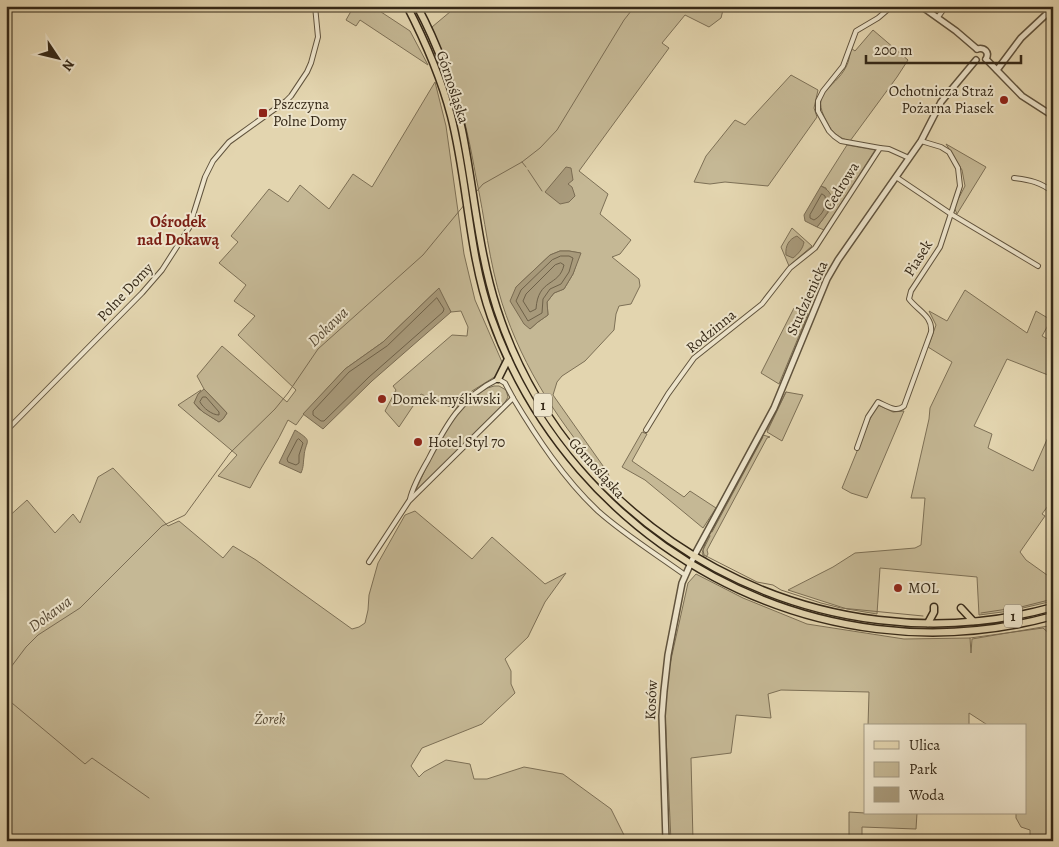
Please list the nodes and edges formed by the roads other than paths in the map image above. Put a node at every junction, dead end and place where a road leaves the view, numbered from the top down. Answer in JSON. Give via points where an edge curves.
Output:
{"nodes":[{"id":1,"x":315,"y":6,"type":"edge"},
{"id":2,"x":406,"y":6,"type":"edge"},
{"id":3,"x":417,"y":6,"type":"edge"},
{"id":4,"x":892,"y":6,"type":"edge"},
{"id":5,"x":921,"y":6,"type":"edge"},
{"id":6,"x":946,"y":6,"type":"edge"},
{"id":7,"x":1053,"y":8,"type":"edge"},
{"id":8,"x":938,"y":17,"type":"junction"},
{"id":9,"x":977,"y":49,"type":"junction"},
{"id":10,"x":986,"y":59,"type":"junction"},
{"id":11,"x":976,"y":60,"type":"junction"},
{"id":12,"x":997,"y":70,"type":"junction"},
{"id":13,"x":1053,"y":116,"type":"edge"},
{"id":14,"x":921,"y":141,"type":"junction"},
{"id":15,"x":880,"y":148,"type":"junction"},
{"id":16,"x":909,"y":158,"type":"junction"},
{"id":17,"x":896,"y":177,"type":"junction"},
{"id":18,"x":1014,"y":178,"type":"dead end"},
{"id":19,"x":1053,"y":192,"type":"edge"},
{"id":20,"x":951,"y":214,"type":"junction"},
{"id":21,"x":801,"y":259,"type":"joint"},
{"id":22,"x":1038,"y":266,"type":"dead end"},
{"id":23,"x":508,"y":359,"type":"junction"},
{"id":24,"x":498,"y":379,"type":"junction"},
{"id":25,"x":514,"y":398,"type":"junction"},
{"id":26,"x":646,"y":430,"type":"dead end"},
{"id":27,"x":6,"y":431,"type":"edge"},
{"id":28,"x":856,"y":448,"type":"dead end"},
{"id":29,"x":409,"y":501,"type":"junction"},
{"id":30,"x":694,"y":556,"type":"junction"},
{"id":31,"x":369,"y":562,"type":"dead end"},
{"id":32,"x":690,"y":564,"type":"junction"},
{"id":33,"x":685,"y":575,"type":"junction"},
{"id":34,"x":934,"y":607,"type":"dead end"},
{"id":35,"x":1053,"y":607,"type":"edge"},
{"id":36,"x":961,"y":608,"type":"dead end"},
{"id":37,"x":1049,"y":617,"type":"edge"},
{"id":38,"x":973,"y":621,"type":"junction"},
{"id":39,"x":1053,"y":622,"type":"edge"},
{"id":40,"x":928,"y":623,"type":"junction"},
{"id":41,"x":666,"y":841,"type":"edge"}],
"edges":[{"from":1,"to":27,"type":"street","name":"Polne Domy","via":[[318,26],[316,47],[296,90],[286,101],[229,142],[217,156],[205,178],[190,228],[162,270]]},
{"from":2,"to":23,"type":"main road","name":"Górnośląska","number":"1","via":[[442,87],[454,133],[484,297]]},
{"from":3,"to":30,"type":"main road","name":"Górnośląska","number":"1","via":[[454,96],[486,268],[498,311],[524,371],[545,409],[579,456],[613,494],[654,529]]},
{"from":4,"to":15,"type":"street","via":[[856,31],[843,66],[818,101],[818,111],[834,136],[841,141]]},
{"from":5,"to":8,"type":"street"},
{"from":6,"to":8,"type":"street"},
{"from":7,"to":12,"type":"street","via":[[1021,38]]},
{"from":8,"to":9,"type":"street"},
{"from":9,"to":10,"type":"street","via":[[986,50]]},
{"from":9,"to":11,"type":"street","via":[[974,54]]},
{"from":10,"to":11,"type":"street"},
{"from":10,"to":12,"type":"street"},
{"from":11,"to":14,"type":"street","name":"Studzienicka","via":[[941,102]]},
{"from":12,"to":13,"type":"street","via":[[1022,96]]},
{"from":14,"to":16,"type":"street","name":"Studzienicka"},
{"from":14,"to":20,"type":"street","name":"Piasek","via":[[946,149],[958,168],[960,186]]},
{"from":15,"to":16,"type":"street"},
{"from":15,"to":21,"type":"street","name":"Cedrowa","via":[[815,248]]},
{"from":16,"to":17,"type":"street","name":"Studzienicka"},
{"from":17,"to":20,"type":"street"},
{"from":17,"to":30,"type":"street","name":"Studzienicka","via":[[827,279],[774,408]]},
{"from":18,"to":19,"type":"street","via":[[1042,184]]},
{"from":20,"to":22,"type":"street"},
{"from":20,"to":28,"type":"street","name":"Piasek","via":[[945,236],[909,299],[932,325],[904,406],[895,410],[878,402],[868,417]]},
{"from":21,"to":26,"type":"street","name":"Rodzinna","via":[[762,304],[694,358]]},
{"from":23,"to":24,"type":"main road"},
{"from":23,"to":32,"type":"main road","name":"Górnośląska","number":"1","via":[[534,408],[577,467],[636,525]]},
{"from":24,"to":25,"type":"street","via":[[505,383]]},
{"from":24,"to":29,"type":"street","via":[[477,391],[456,411],[421,472]]},
{"from":25,"to":29,"type":"street"},
{"from":25,"to":33,"type":"street","via":[[556,462],[598,511]]},
{"from":29,"to":31,"type":"street"},
{"from":30,"to":32,"type":"street","name":"Studzienicka"},
{"from":30,"to":40,"type":"main road","name":"Górnośląska","number":"1","via":[[745,584],[808,606],[862,617]]},
{"from":32,"to":33,"type":"street","name":"Kosów"},
{"from":32,"to":37,"type":"main road","name":"Górnośląska","number":"1","via":[[764,601],[813,617],[856,626],[944,632],[1002,627]]},
{"from":33,"to":41,"type":"street","name":"Kosów","via":[[670,648],[662,716]]},
{"from":34,"to":40,"type":"main road"},
{"from":35,"to":38,"type":"main road","name":"Górnośląska","number":"1"},
{"from":36,"to":38,"type":"main road"},
{"from":37,"to":39,"type":"main road"},
{"from":38,"to":40,"type":"main road","name":"Górnośląska","number":"1"}]}
